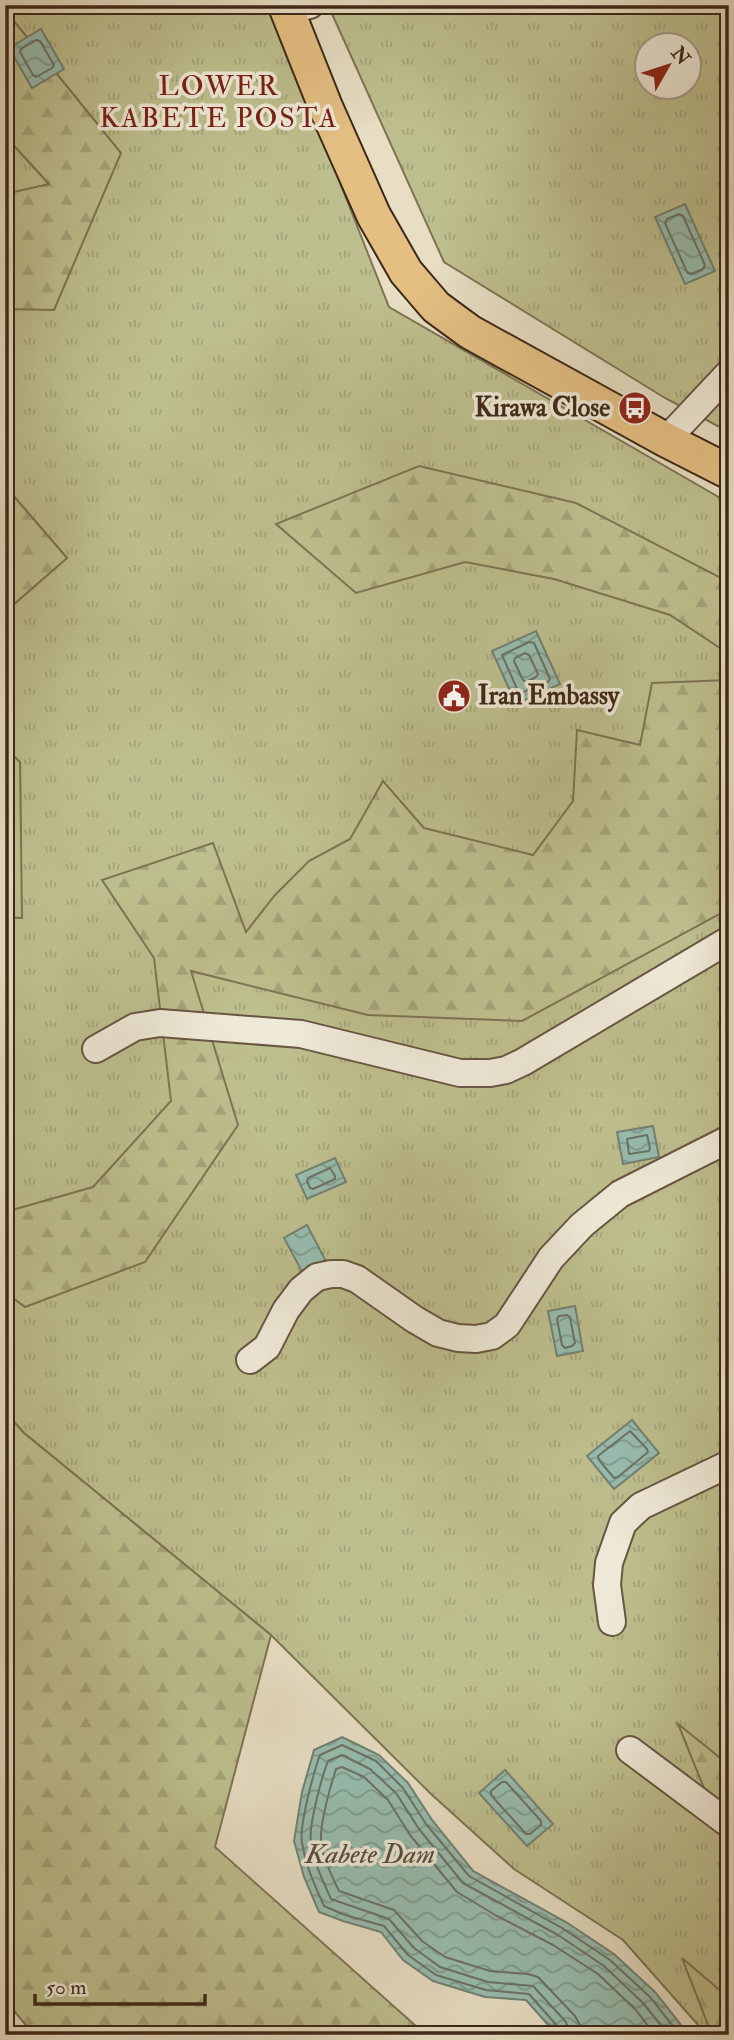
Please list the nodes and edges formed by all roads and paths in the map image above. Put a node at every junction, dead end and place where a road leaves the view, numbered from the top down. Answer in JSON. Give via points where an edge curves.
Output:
{"nodes":[{"id":1,"x":294,"y":7,"type":"edge"},
{"id":2,"x":729,"y":373,"type":"edge"},
{"id":3,"x":666,"y":440,"type":"junction"},
{"id":4,"x":729,"y":472,"type":"edge"},
{"id":5,"x":729,"y":940,"type":"edge"},
{"id":6,"x":96,"y":1049,"type":"dead end"},
{"id":7,"x":729,"y":1139,"type":"edge"},
{"id":8,"x":250,"y":1360,"type":"dead end"},
{"id":9,"x":729,"y":1464,"type":"edge"},
{"id":10,"x":612,"y":1622,"type":"dead end"},
{"id":11,"x":630,"y":1750,"type":"dead end"},
{"id":12,"x":729,"y":1825,"type":"edge"}],
"edges":[{"from":1,"to":3,"type":"main road","via":[[327,108],[374,216],[419,289],[470,332]]},
{"from":2,"to":3,"type":"street"},
{"from":3,"to":4,"type":"main road"},
{"from":5,"to":6,"type":"street","via":[[523,1062],[490,1073],[460,1073],[301,1034],[160,1023],[135,1027]]},
{"from":7,"to":8,"type":"street","via":[[620,1194],[591,1217],[551,1258],[507,1325],[492,1336],[458,1338],[438,1333],[357,1279],[331,1273],[317,1277],[302,1290],[267,1347]]},
{"from":9,"to":10,"type":"street","via":[[641,1506],[623,1523],[609,1563]]},
{"from":11,"to":12,"type":"street"}]}
